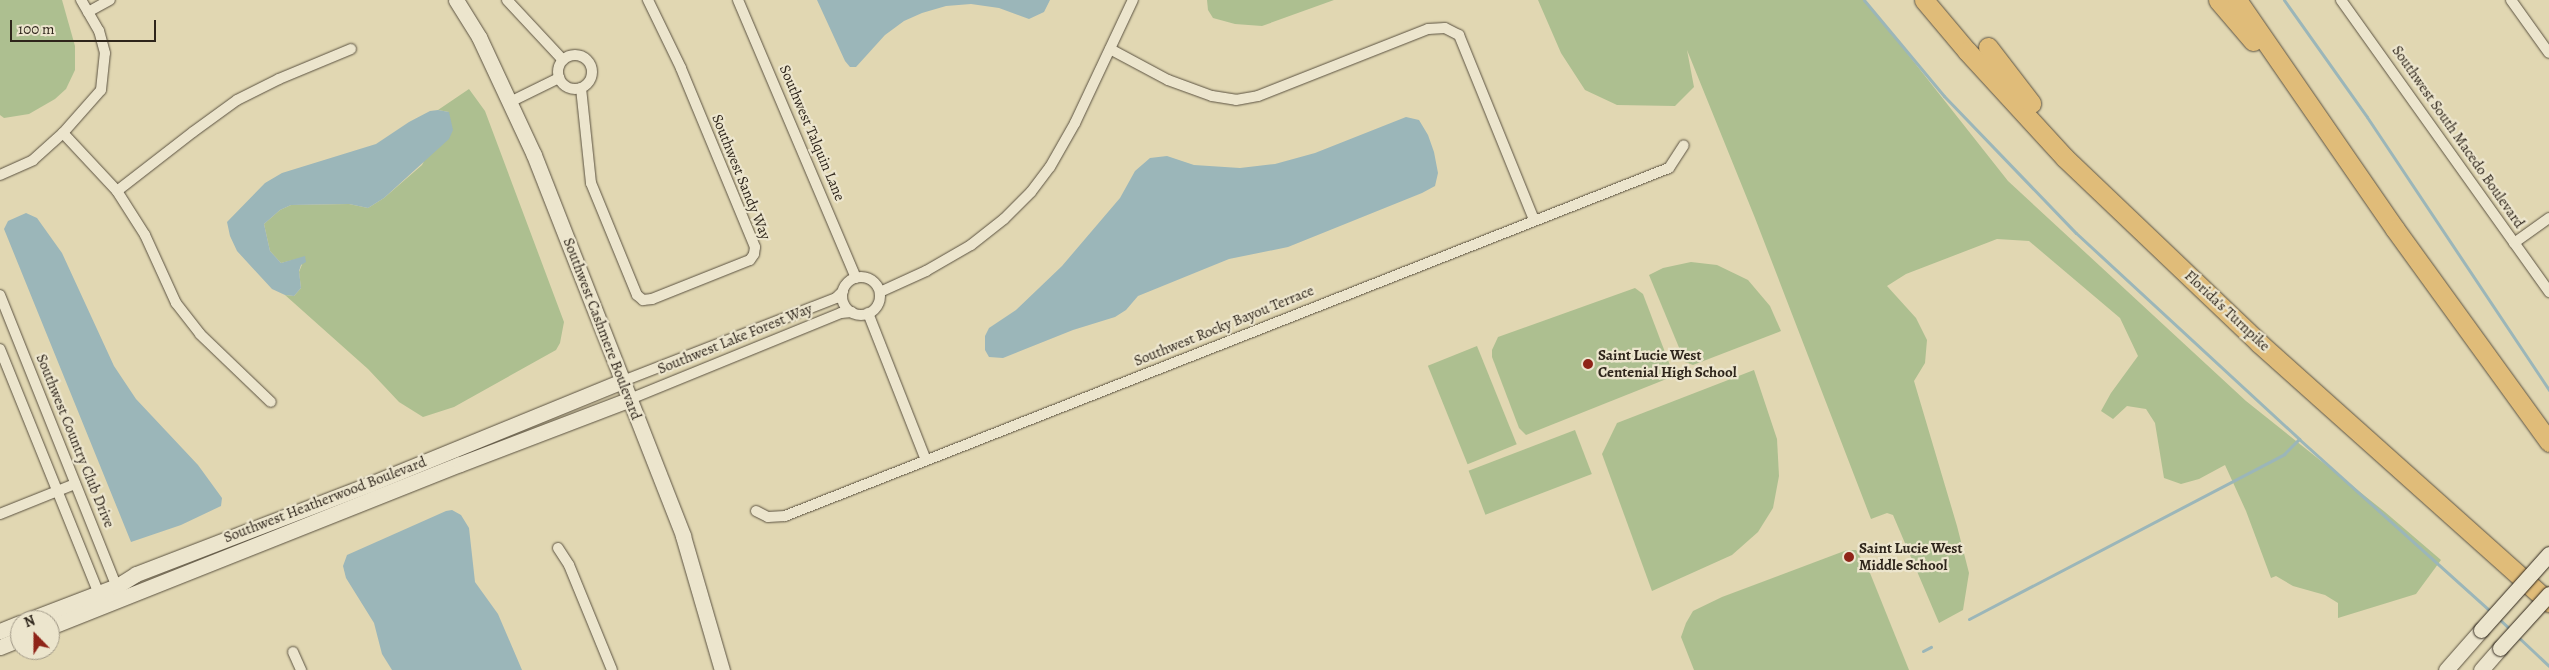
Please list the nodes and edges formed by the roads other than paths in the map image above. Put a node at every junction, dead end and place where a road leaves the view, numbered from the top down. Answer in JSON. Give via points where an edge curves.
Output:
{"nodes":[{"id":1,"x":81,"y":0,"type":"edge"},
{"id":2,"x":110,"y":0,"type":"edge"},
{"id":3,"x":456,"y":0,"type":"edge"},
{"id":4,"x":507,"y":0,"type":"edge"},
{"id":5,"x":648,"y":0,"type":"edge"},
{"id":6,"x":738,"y":0,"type":"edge"},
{"id":7,"x":1133,"y":0,"type":"edge"},
{"id":8,"x":1924,"y":0,"type":"edge"},
{"id":9,"x":2218,"y":0,"type":"edge"},
{"id":10,"x":2237,"y":0,"type":"edge"},
{"id":11,"x":2342,"y":0,"type":"edge"},
{"id":12,"x":2511,"y":0,"type":"edge"},
{"id":13,"x":88,"y":12,"type":"junction"},
{"id":14,"x":1988,"y":47,"type":"dead end"},
{"id":15,"x":351,"y":49,"type":"dead end"},
{"id":16,"x":1110,"y":49,"type":"junction"},
{"id":17,"x":2549,"y":53,"type":"edge"},
{"id":18,"x":563,"y":60,"type":"junction"},
{"id":19,"x":559,"y":78,"type":"junction"},
{"id":20,"x":581,"y":88,"type":"junction"},
{"id":21,"x":510,"y":102,"type":"junction"},
{"id":22,"x":2321,"y":122,"type":"junction"},
{"id":23,"x":64,"y":133,"type":"junction"},
{"id":24,"x":1684,"y":145,"type":"dead end"},
{"id":25,"x":0,"y":175,"type":"edge"},
{"id":26,"x":2100,"y":190,"type":"junction"},
{"id":27,"x":117,"y":191,"type":"junction"},
{"id":28,"x":2549,"y":218,"type":"edge"},
{"id":29,"x":1534,"y":220,"type":"junction"},
{"id":30,"x":2514,"y":243,"type":"junction"},
{"id":31,"x":856,"y":278,"type":"junction"},
{"id":32,"x":843,"y":291,"type":"junction"},
{"id":33,"x":880,"y":292,"type":"junction"},
{"id":34,"x":2549,"y":292,"type":"edge"},
{"id":35,"x":0,"y":295,"type":"edge"},
{"id":36,"x":852,"y":312,"type":"junction"},
{"id":37,"x":868,"y":313,"type":"junction"},
{"id":38,"x":756,"y":329,"type":"junction"},
{"id":39,"x":766,"y":343,"type":"junction"},
{"id":40,"x":0,"y":350,"type":"edge"},
{"id":41,"x":623,"y":381,"type":"junction"},
{"id":42,"x":630,"y":399,"type":"junction"},
{"id":43,"x":271,"y":402,"type":"dead end"},
{"id":44,"x":2549,"y":442,"type":"edge"},
{"id":45,"x":926,"y":460,"type":"junction"},
{"id":46,"x":75,"y":484,"type":"junction"},
{"id":47,"x":58,"y":491,"type":"junction"},
{"id":48,"x":756,"y":511,"type":"dead end"},
{"id":49,"x":0,"y":514,"type":"edge"},
{"id":50,"x":558,"y":548,"type":"dead end"},
{"id":51,"x":2549,"y":554,"type":"edge"},
{"id":52,"x":119,"y":592,"type":"junction"},
{"id":53,"x":2549,"y":594,"type":"edge"},
{"id":54,"x":101,"y":599,"type":"junction"},
{"id":55,"x":2549,"y":602,"type":"edge"},
{"id":56,"x":60,"y":611,"type":"edge"},
{"id":57,"x":60,"y":622,"type":"edge"},
{"id":58,"x":293,"y":652,"type":"dead end"},
{"id":59,"x":300,"y":670,"type":"edge"},
{"id":60,"x":612,"y":670,"type":"edge"},
{"id":61,"x":722,"y":670,"type":"edge"},
{"id":62,"x":2446,"y":670,"type":"edge"},
{"id":63,"x":2481,"y":670,"type":"edge"}],
"edges":[{"from":1,"to":13,"type":"street"},
{"from":2,"to":13,"type":"street"},
{"from":3,"to":21,"type":"street","name":"Southwest Cashmere Boulevard","via":[[479,37]]},
{"from":4,"to":18,"type":"street"},
{"from":5,"to":20,"type":"street","name":"Southwest Sandy Way","via":[[681,68],[755,247],[750,260],[652,299],[643,300],[637,295],[591,182]]},
{"from":6,"to":31,"type":"street","name":"Southwest Talquin Lane"},
{"from":7,"to":16,"type":"street"},
{"from":8,"to":26,"type":"highway","name":"Florida's Turnpike","via":[[2065,158]]},
{"from":9,"to":22,"type":"highway"},
{"from":10,"to":22,"type":"highway"},
{"from":11,"to":30,"type":"street","name":"Southwest South Macedo Boulevard"},
{"from":12,"to":17,"type":"street"},
{"from":13,"to":23,"type":"street","via":[[99,31],[105,54],[102,90]]},
{"from":14,"to":26,"type":"highway"},
{"from":15,"to":27,"type":"street","via":[[238,100]]},
{"from":16,"to":29,"type":"street","via":[[1168,80],[1212,96],[1236,100],[1258,96],[1428,29],[1445,28],[1459,35]]},
{"from":16,"to":33,"type":"street","via":[[1050,167],[1030,192],[1004,219],[971,245]]},
{"from":18,"to":19,"type":"street","via":[[559,66]]},
{"from":18,"to":20,"type":"street","via":[[576,54],[590,62],[592,77]]},
{"from":19,"to":20,"type":"street","via":[[567,87]]},
{"from":19,"to":21,"type":"street"},
{"from":21,"to":41,"type":"street","name":"Southwest Cashmere Boulevard"},
{"from":22,"to":44,"type":"highway"},
{"from":23,"to":25,"type":"street","via":[[32,160]]},
{"from":23,"to":27,"type":"street"},
{"from":24,"to":29,"type":"street","name":"Southwest Rocky Bayou Terrace","via":[[1669,168]]},
{"from":26,"to":55,"type":"highway","name":"Florida's Turnpike","via":[[2259,343]]},
{"from":27,"to":43,"type":"street","via":[[145,235],[176,303],[200,334]]},
{"from":28,"to":30,"type":"street"},
{"from":29,"to":45,"type":"street","name":"Southwest Rocky Bayou Terrace"},
{"from":30,"to":34,"type":"street","name":"Southwest South Macedo Boulevard"},
{"from":31,"to":32,"type":"street"},
{"from":31,"to":33,"type":"street","via":[[873,281]]},
{"from":32,"to":36,"type":"street","via":[[844,304]]},
{"from":32,"to":38,"type":"street","name":"Southwest Lake Forest Way","via":[[836,298]]},
{"from":33,"to":37,"type":"street","via":[[876,308]]},
{"from":35,"to":46,"type":"street","name":"Southwest Country Club Drive"},
{"from":36,"to":37,"type":"street","via":[[858,315]]},
{"from":36,"to":39,"type":"street","name":"Southwest Lake Forest Way"},
{"from":37,"to":45,"type":"street"},
{"from":38,"to":39,"type":"street","via":[[764,335]]},
{"from":38,"to":41,"type":"street","name":"Southwest Lake Forest Way"},
{"from":39,"to":42,"type":"street","name":"Southwest Lake Forest Way"},
{"from":40,"to":47,"type":"street"},
{"from":41,"to":42,"type":"street","name":"Southwest Cashmere Boulevard"},
{"from":41,"to":52,"type":"street","name":"Southwest Heatherwood Boulevard","via":[[370,484],[136,574]]},
{"from":42,"to":52,"type":"street","name":"Southwest Heatherwood Boulevard"},
{"from":42,"to":61,"type":"street","name":"Southwest Cashmere Boulevard","via":[[682,536]]},
{"from":45,"to":48,"type":"street","name":"Southwest Rocky Bayou Terrace","via":[[785,516],[768,517]]},
{"from":46,"to":47,"type":"street"},
{"from":46,"to":52,"type":"street","name":"Southwest Country Club Drive"},
{"from":47,"to":49,"type":"street"},
{"from":47,"to":54,"type":"street"},
{"from":50,"to":60,"type":"street","via":[[569,565]]},
{"from":51,"to":62,"type":"street","bridge":true},
{"from":52,"to":54,"type":"street","name":"Southwest Heatherwood Boulevard"},
{"from":53,"to":63,"type":"street","bridge":true},
{"from":54,"to":56,"type":"street","name":"Southwest Heatherwood Boulevard"},
{"from":54,"to":57,"type":"street","name":"Southwest Heatherwood Boulevard"},
{"from":58,"to":59,"type":"street"}]}
